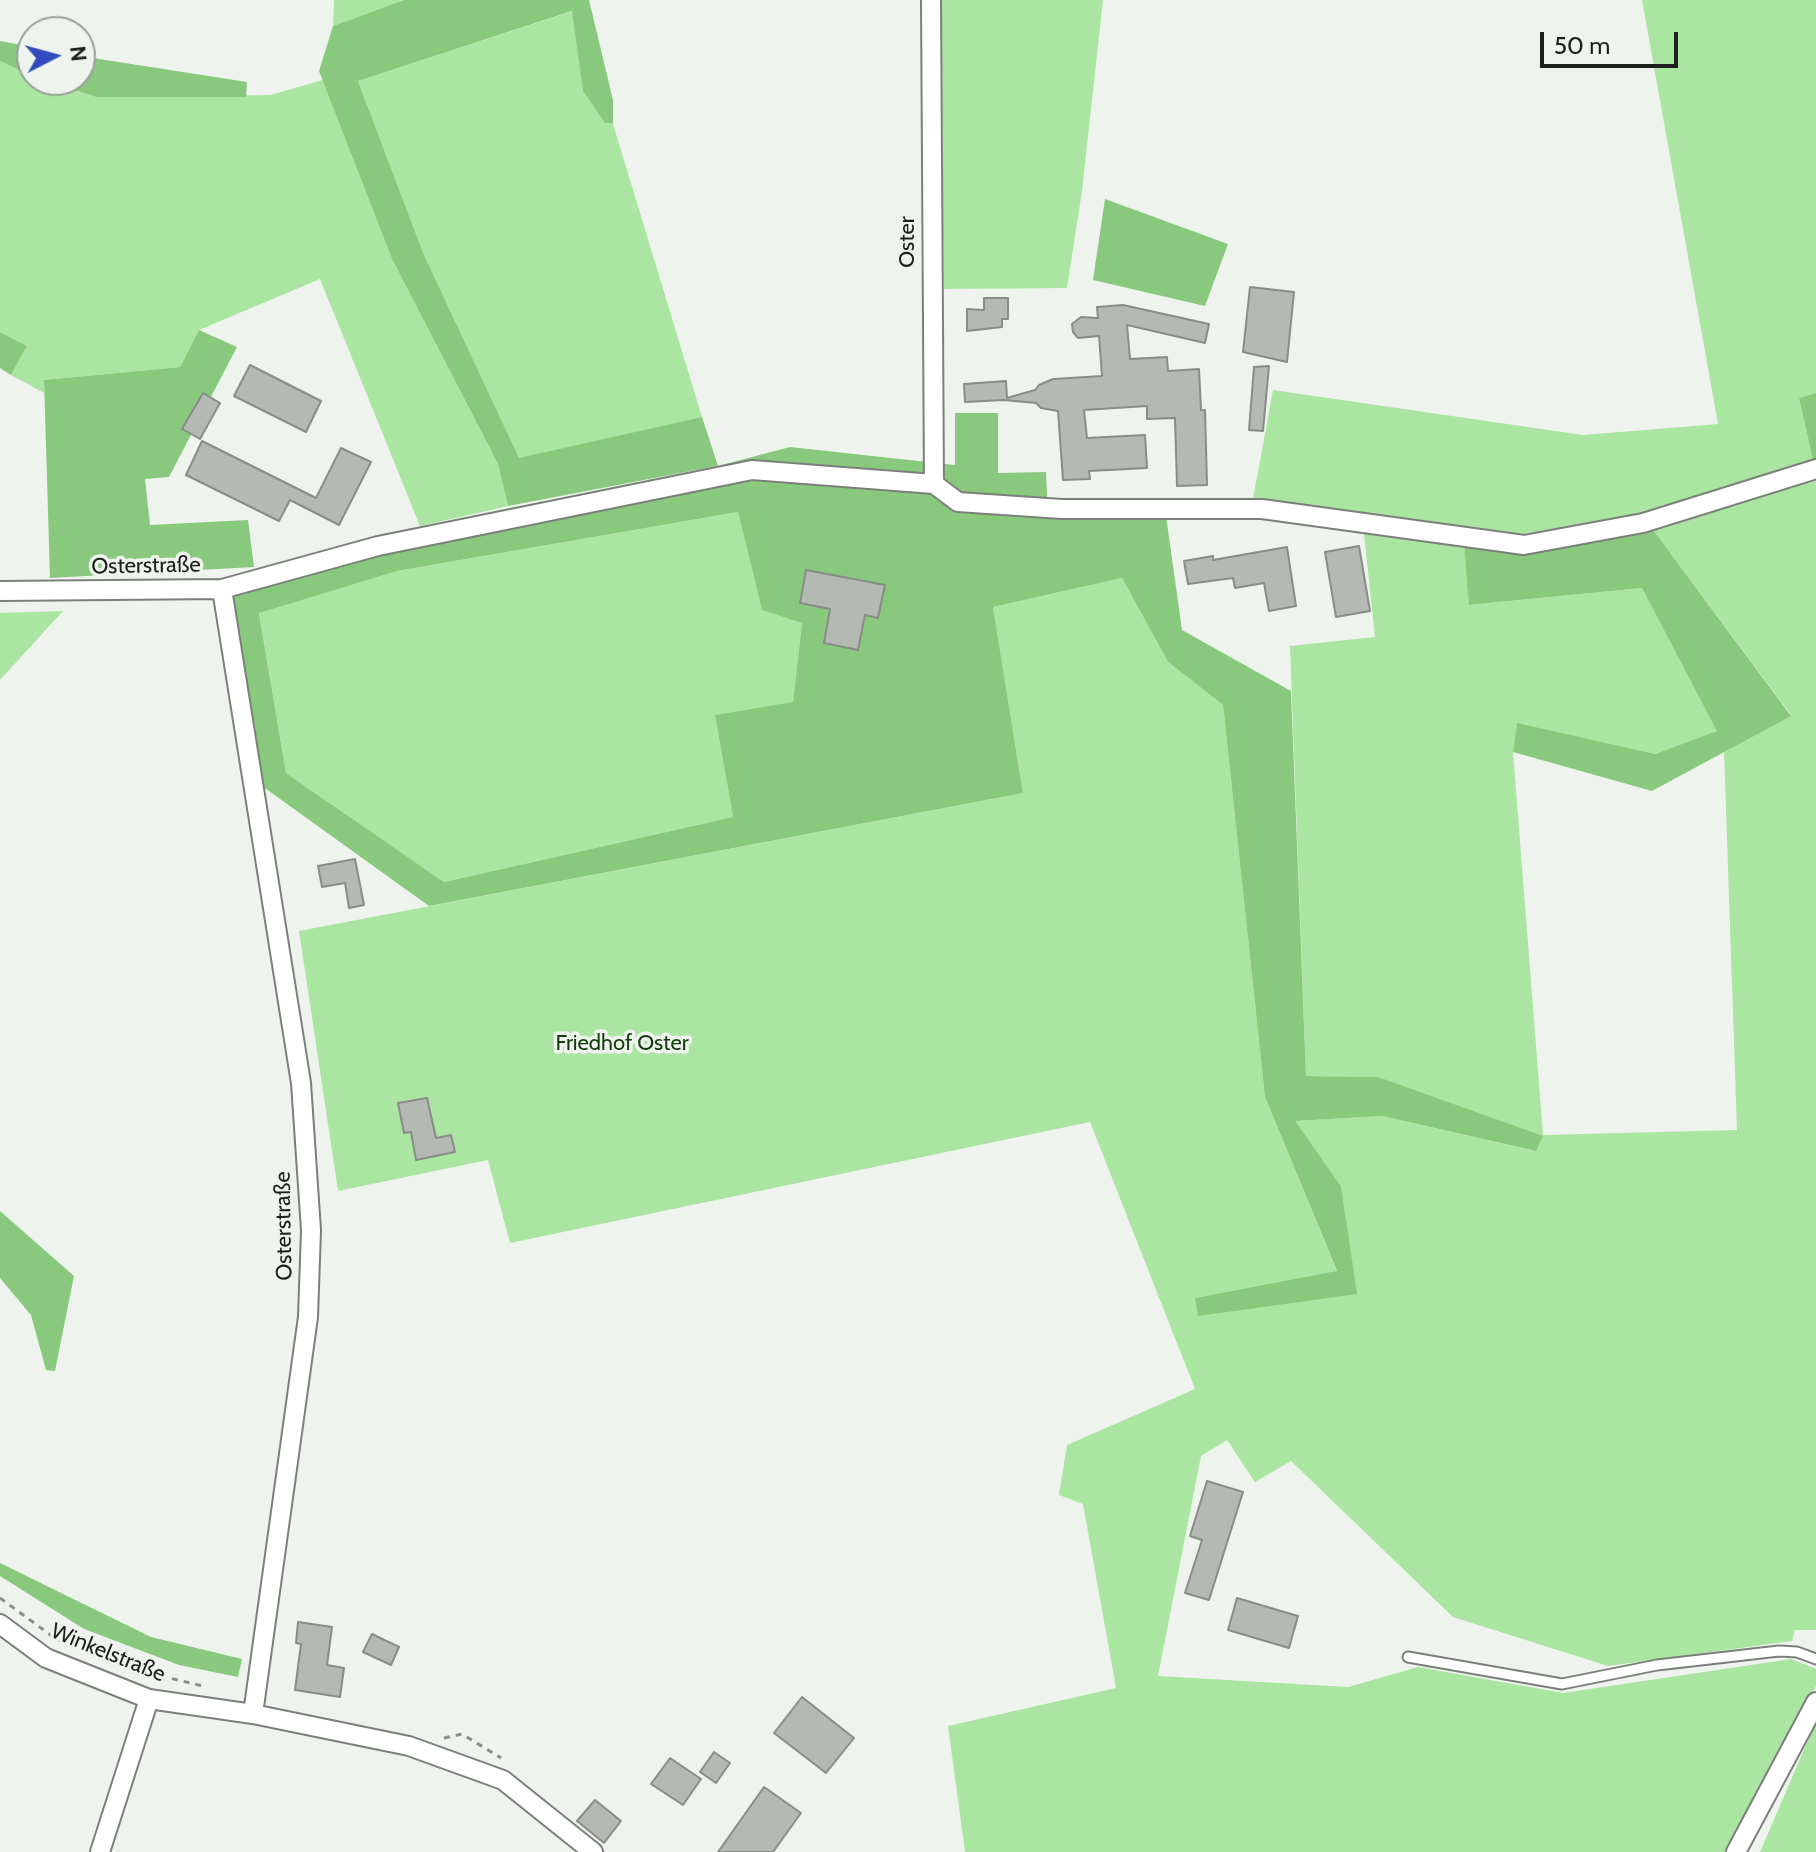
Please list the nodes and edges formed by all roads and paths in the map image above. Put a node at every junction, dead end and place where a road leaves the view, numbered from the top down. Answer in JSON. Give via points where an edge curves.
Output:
{"nodes":[{"id":1,"x":931,"y":0,"type":"edge"},
{"id":2,"x":1816,"y":469,"type":"edge"},
{"id":3,"x":934,"y":484,"type":"junction"},
{"id":4,"x":222,"y":589,"type":"junction"},
{"id":5,"x":0,"y":591,"type":"edge"},
{"id":6,"x":0,"y":1624,"type":"edge"},
{"id":7,"x":1408,"y":1657,"type":"dead end"},
{"id":8,"x":1816,"y":1659,"type":"edge"},
{"id":9,"x":149,"y":1699,"type":"junction"},
{"id":10,"x":1816,"y":1702,"type":"edge"},
{"id":11,"x":253,"y":1714,"type":"junction"},
{"id":12,"x":100,"y":1852,"type":"edge"},
{"id":13,"x":593,"y":1852,"type":"edge"},
{"id":14,"x":1736,"y":1852,"type":"edge"}],
"edges":[{"from":1,"to":3,"type":"street","name":"Oster"},
{"from":2,"to":3,"type":"street","via":[[1643,523],[1524,545],[1262,509],[1062,509],[958,502]]},
{"from":3,"to":4,"type":"street","via":[[752,470],[378,546]]},
{"from":4,"to":5,"type":"street","name":"Osterstraße"},
{"from":4,"to":11,"type":"street","name":"Osterstraße","via":[[297,1053],[311,1230],[308,1317]]},
{"from":6,"to":9,"type":"street","name":"Winkelstraße","via":[[46,1658]]},
{"from":7,"to":8,"type":"lane","via":[[1562,1684],[1657,1665],[1779,1651]]},
{"from":9,"to":11,"type":"street","name":"Winkelstraße"},
{"from":9,"to":12,"type":"street"},
{"from":10,"to":14,"type":"street"},
{"from":11,"to":13,"type":"street","via":[[409,1746],[503,1780]]}]}
